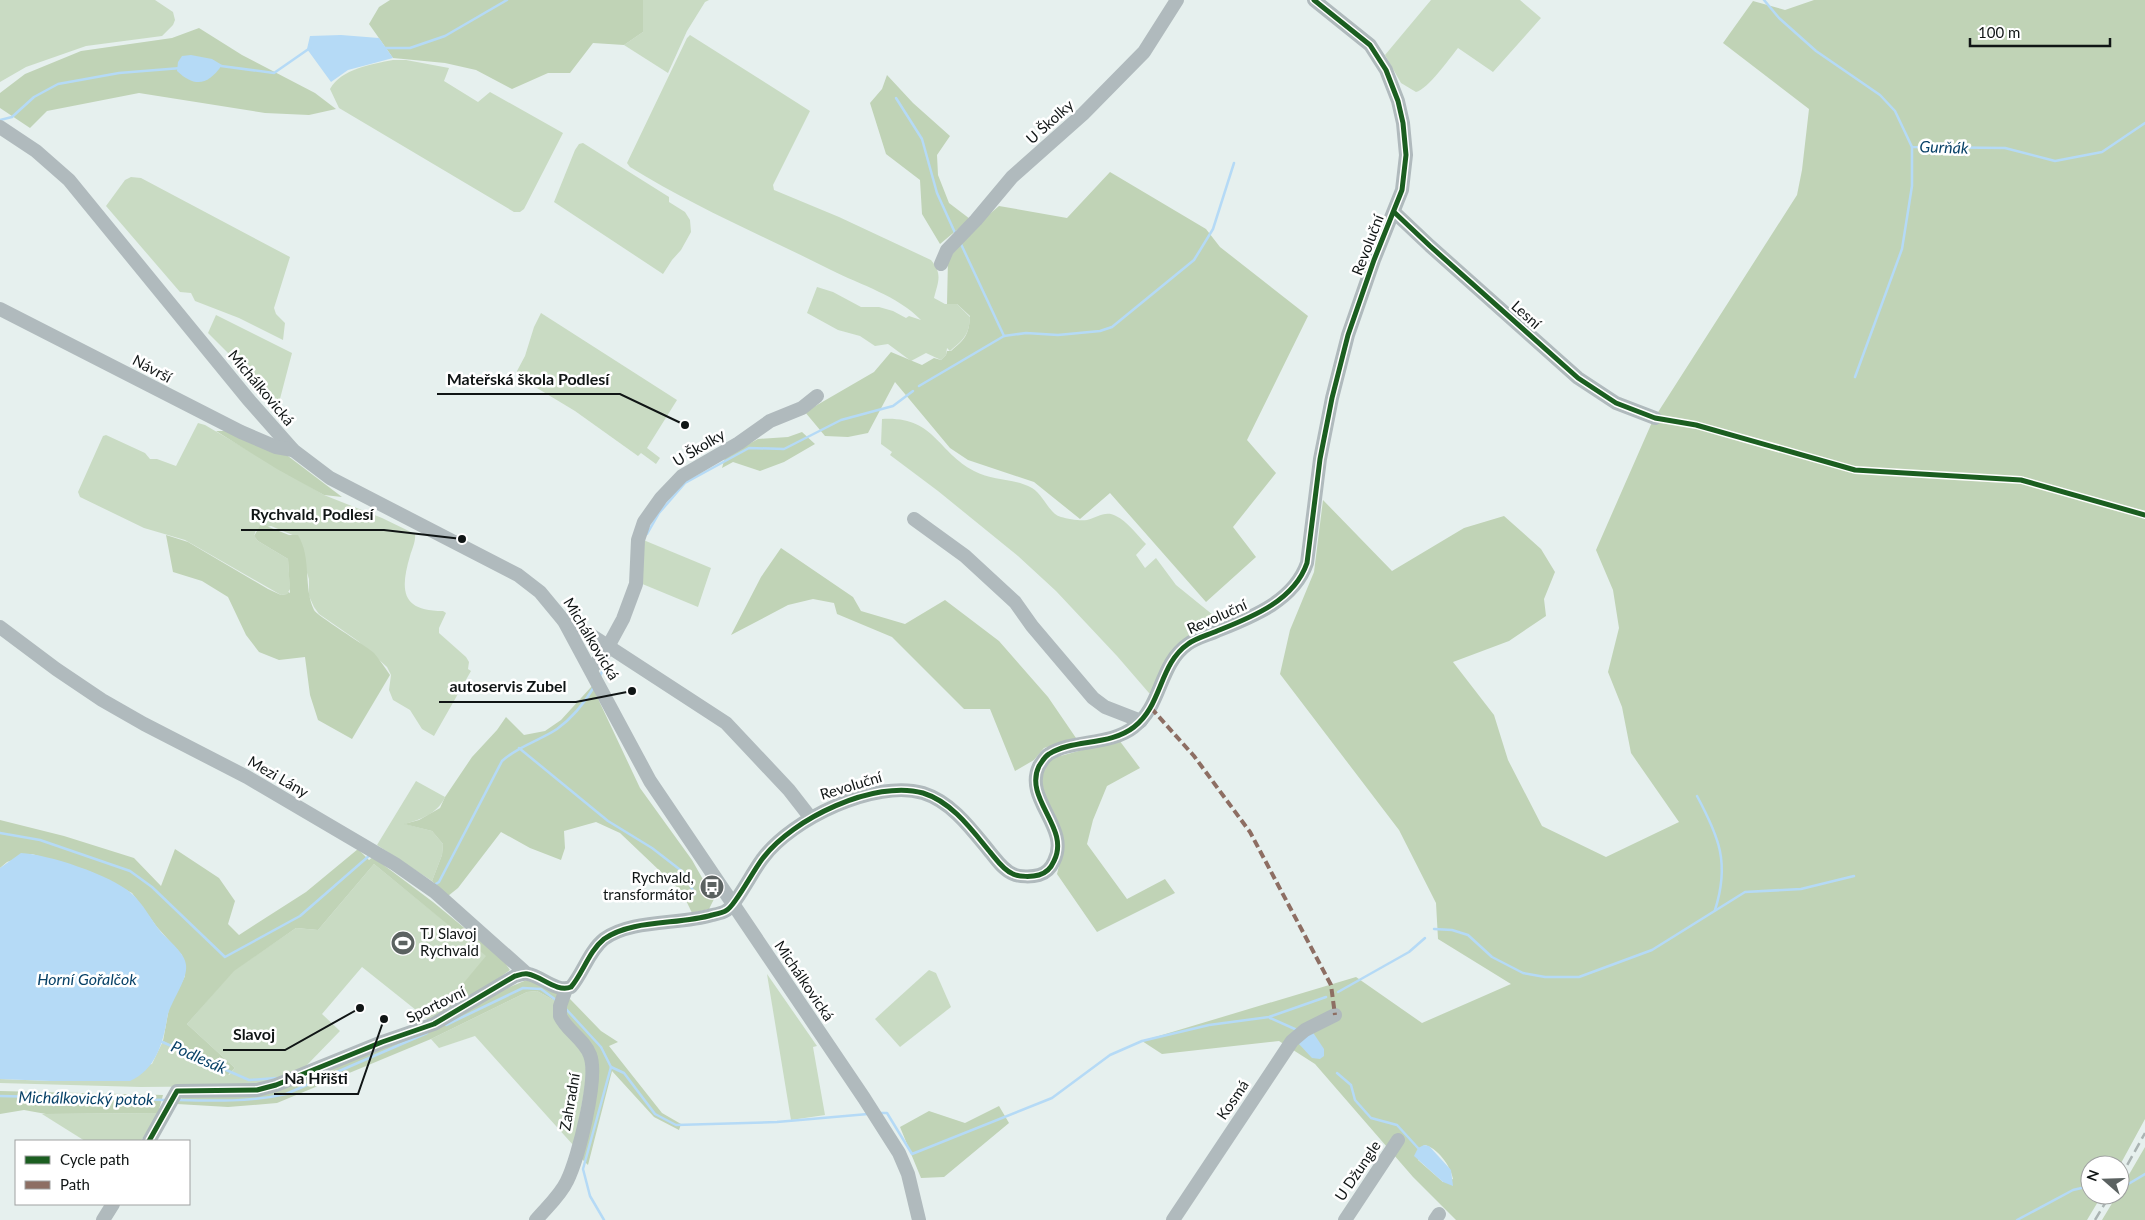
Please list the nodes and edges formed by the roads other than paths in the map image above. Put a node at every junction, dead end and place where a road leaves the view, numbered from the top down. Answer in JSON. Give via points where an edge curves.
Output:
{"nodes":[{"id":1,"x":1177,"y":0,"type":"edge"},
{"id":2,"x":1314,"y":0,"type":"edge"},
{"id":3,"x":0,"y":126,"type":"edge"},
{"id":4,"x":1394,"y":212,"type":"junction"},
{"id":5,"x":941,"y":264,"type":"dead end"},
{"id":6,"x":0,"y":308,"type":"edge"},
{"id":7,"x":817,"y":396,"type":"dead end"},
{"id":8,"x":1655,"y":418,"type":"dead end"},
{"id":9,"x":293,"y":450,"type":"junction"},
{"id":10,"x":914,"y":519,"type":"dead end"},
{"id":11,"x":564,"y":621,"type":"junction"},
{"id":12,"x":0,"y":627,"type":"edge"},
{"id":13,"x":607,"y":645,"type":"junction"},
{"id":14,"x":591,"y":668,"type":"junction"},
{"id":15,"x":1141,"y":721,"type":"junction"},
{"id":16,"x":810,"y":817,"type":"junction"},
{"id":17,"x":733,"y":906,"type":"junction"},
{"id":18,"x":526,"y":973,"type":"junction"},
{"id":19,"x":564,"y":997,"type":"junction"},
{"id":20,"x":1335,"y":1015,"type":"dead end"},
{"id":21,"x":150,"y":1140,"type":"edge"},
{"id":22,"x":1398,"y":1140,"type":"dead end"},
{"id":23,"x":112,"y":1205,"type":"edge"},
{"id":24,"x":103,"y":1220,"type":"edge"},
{"id":25,"x":536,"y":1220,"type":"edge"},
{"id":26,"x":918,"y":1220,"type":"edge"},
{"id":27,"x":1173,"y":1220,"type":"edge"},
{"id":28,"x":1345,"y":1220,"type":"edge"}],
"edges":[{"from":1,"to":5,"type":"street","name":"U Školky","via":[[1144,52],[1083,114],[1012,177],[946,250]]},
{"from":2,"to":4,"type":"street","name":"Revoluční","via":[[1370,46],[1386,70],[1398,101],[1403,122],[1405,171]]},
{"from":3,"to":9,"type":"street","name":"Michálkovická","via":[[69,180]]},
{"from":4,"to":8,"type":"street","name":"Lesní","via":[[1578,378],[1616,403]]},
{"from":4,"to":15,"type":"street","name":"Revoluční","via":[[1352,326],[1332,398],[1320,459],[1307,563],[1302,576],[1290,592],[1262,610],[1189,642],[1173,657],[1151,708]]},
{"from":6,"to":9,"type":"street","name":"Návrší","via":[[241,432],[276,447]]},
{"from":7,"to":13,"type":"street","name":"U Školky","via":[[802,408],[770,421],[740,443],[682,476],[661,498],[644,522],[638,540],[636,584],[623,619]]},
{"from":9,"to":11,"type":"street","name":"Michálkovická","via":[[330,478],[518,576],[544,596]]},
{"from":10,"to":15,"type":"street","via":[[965,556],[1015,602],[1093,698]]},
{"from":11,"to":13,"type":"street"},
{"from":11,"to":14,"type":"street","name":"Michálkovická"},
{"from":12,"to":18,"type":"street","name":"Mezi Lány","via":[[102,700],[247,777],[395,864],[435,892]]},
{"from":13,"to":14,"type":"street","name":"U Školky","via":[[604,654]]},
{"from":13,"to":16,"type":"street","via":[[726,723]]},
{"from":14,"to":17,"type":"street","name":"Michálkovická","via":[[650,781]]},
{"from":15,"to":16,"type":"street","name":"Revoluční","via":[[1123,734],[1050,753],[1043,760],[1036,773],[1037,791],[1058,840],[1057,855],[1051,868],[1040,875],[1012,874],[968,825],[948,807],[926,794],[898,789],[861,798]]},
{"from":16,"to":17,"type":"street","name":"Revoluční","via":[[765,855]]},
{"from":17,"to":19,"type":"street","via":[[696,920],[618,931],[599,944]]},
{"from":17,"to":26,"type":"street","name":"Michálkovická","via":[[899,1153],[908,1174]]},
{"from":18,"to":19,"type":"street","via":[[558,987]]},
{"from":18,"to":21,"type":"street","name":"Sportovní","via":[[515,976],[434,1024],[276,1086],[257,1090],[177,1092]]},
{"from":19,"to":25,"type":"street","name":"Zahradní","via":[[562,1021],[590,1055],[593,1080],[576,1158],[567,1182]]},
{"from":20,"to":27,"type":"street","name":"Kosmá","via":[[1305,1030],[1292,1041]]},
{"from":22,"to":28,"type":"street","name":"U Džungle"},
{"from":23,"to":24,"type":"street"}]}
